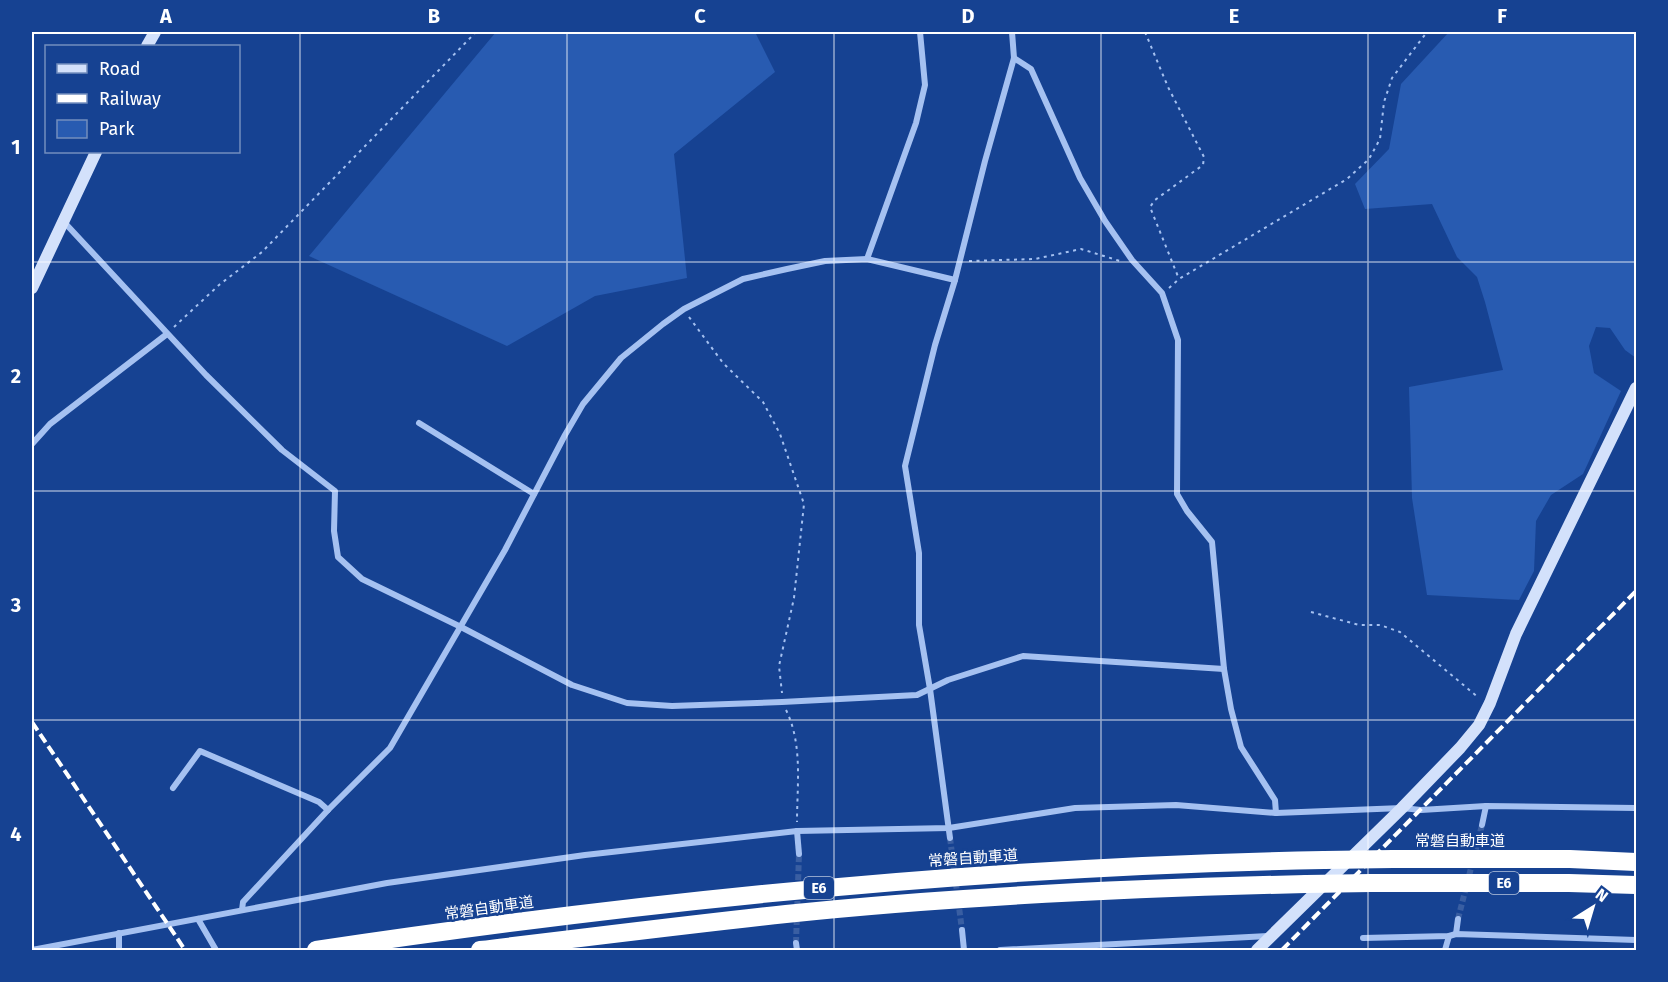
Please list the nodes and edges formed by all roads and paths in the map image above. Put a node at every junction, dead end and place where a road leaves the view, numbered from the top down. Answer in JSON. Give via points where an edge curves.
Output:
{"nodes":[{"id":1,"x":476,"y":32,"type":"edge"},
{"id":2,"x":920,"y":32,"type":"edge"},
{"id":3,"x":1012,"y":32,"type":"edge"},
{"id":4,"x":1145,"y":32,"type":"edge"},
{"id":5,"x":1427,"y":32,"type":"edge"},
{"id":6,"x":1014,"y":58,"type":"junction"},
{"id":7,"x":96,"y":153,"type":"edge"},
{"id":8,"x":62,"y":220,"type":"junction"},
{"id":9,"x":867,"y":259,"type":"junction"},
{"id":10,"x":960,"y":259,"type":"junction"},
{"id":11,"x":1131,"y":261,"type":"junction"},
{"id":12,"x":1179,"y":279,"type":"junction"},
{"id":13,"x":955,"y":280,"type":"junction"},
{"id":14,"x":32,"y":288,"type":"edge"},
{"id":15,"x":1162,"y":294,"type":"junction"},
{"id":16,"x":684,"y":309,"type":"junction"},
{"id":17,"x":167,"y":333,"type":"junction"},
{"id":18,"x":1636,"y":388,"type":"edge"},
{"id":19,"x":418,"y":423,"type":"dead end"},
{"id":20,"x":32,"y":444,"type":"edge"},
{"id":21,"x":534,"y":494,"type":"junction"},
{"id":22,"x":1311,"y":612,"type":"dead end"},
{"id":23,"x":460,"y":627,"type":"junction"},
{"id":24,"x":1224,"y":669,"type":"junction"},
{"id":25,"x":930,"y":689,"type":"junction"},
{"id":26,"x":782,"y":702,"type":"junction"},
{"id":27,"x":1490,"y":703,"type":"junction"},
{"id":28,"x":173,"y":788,"type":"dead end"},
{"id":29,"x":1486,"y":806,"type":"junction"},
{"id":30,"x":1402,"y":808,"type":"junction"},
{"id":31,"x":1636,"y":808,"type":"edge"},
{"id":32,"x":328,"y":810,"type":"junction"},
{"id":33,"x":1276,"y":813,"type":"junction"},
{"id":34,"x":1482,"y":825,"type":"tunnel mouth"},
{"id":35,"x":949,"y":828,"type":"junction"},
{"id":36,"x":797,"y":831,"type":"junction"},
{"id":37,"x":950,"y":838,"type":"tunnel mouth"},
{"id":38,"x":799,"y":854,"type":"tunnel mouth"},
{"id":39,"x":1636,"y":862,"type":"edge"},
{"id":40,"x":1636,"y":885,"type":"edge"},
{"id":41,"x":242,"y":910,"type":"junction"},
{"id":42,"x":198,"y":919,"type":"junction"},
{"id":43,"x":1458,"y":919,"type":"tunnel mouth"},
{"id":44,"x":962,"y":930,"type":"tunnel mouth"},
{"id":45,"x":119,"y":933,"type":"junction"},
{"id":46,"x":1453,"y":935,"type":"junction"},
{"id":47,"x":1271,"y":936,"type":"junction"},
{"id":48,"x":1362,"y":938,"type":"dead end"},
{"id":49,"x":1636,"y":940,"type":"edge"},
{"id":50,"x":795,"y":943,"type":"tunnel mouth"},
{"id":51,"x":32,"y":950,"type":"edge"},
{"id":52,"x":119,"y":951,"type":"edge"},
{"id":53,"x":216,"y":951,"type":"edge"},
{"id":54,"x":316,"y":951,"type":"edge"},
{"id":55,"x":480,"y":951,"type":"edge"},
{"id":56,"x":797,"y":951,"type":"edge"},
{"id":57,"x":964,"y":951,"type":"edge"},
{"id":58,"x":1000,"y":951,"type":"edge"},
{"id":59,"x":1257,"y":951,"type":"edge"},
{"id":60,"x":1444,"y":951,"type":"edge"}],
"edges":[{"from":1,"to":17,"type":"path","via":[[262,252]]},
{"from":2,"to":9,"type":"street","via":[[925,85],[916,123]]},
{"from":3,"to":6,"type":"street"},
{"from":4,"to":12,"type":"path","via":[[1204,157],[1203,165],[1150,207]]},
{"from":5,"to":12,"type":"path","via":[[1392,78],[1384,102],[1380,139],[1369,159],[1347,179]]},
{"from":6,"to":10,"type":"street"},
{"from":6,"to":11,"type":"street","via":[[1030,69],[1080,177]]},
{"from":7,"to":8,"type":"street"},
{"from":8,"to":14,"type":"street"},
{"from":8,"to":17,"type":"street"},
{"from":9,"to":13,"type":"street"},
{"from":9,"to":16,"type":"street","via":[[825,261],[743,279]]},
{"from":10,"to":11,"type":"path","via":[[1035,259],[1081,249],[1122,262]]},
{"from":10,"to":13,"type":"street"},
{"from":11,"to":15,"type":"street"},
{"from":12,"to":15,"type":"path"},
{"from":13,"to":25,"type":"street","via":[[905,466],[919,553],[919,625]]},
{"from":15,"to":24,"type":"street","via":[[1178,340],[1177,494],[1212,542]]},
{"from":16,"to":21,"type":"street","via":[[621,358],[583,404]]},
{"from":16,"to":26,"type":"path","via":[[723,363],[763,402],[780,434],[804,504],[794,598],[779,666]]},
{"from":17,"to":20,"type":"street","via":[[50,424]]},
{"from":17,"to":23,"type":"street","via":[[282,450],[335,491],[338,557],[362,579]]},
{"from":18,"to":27,"type":"street","via":[[1516,634]]},
{"from":19,"to":21,"type":"street"},
{"from":21,"to":23,"type":"street"},
{"from":22,"to":27,"type":"path","via":[[1400,632],[1477,697]]},
{"from":23,"to":26,"type":"street","via":[[572,685],[627,703],[672,706]]},
{"from":23,"to":32,"type":"street","via":[[390,748]]},
{"from":24,"to":25,"type":"street","via":[[1023,656]]},
{"from":24,"to":33,"type":"street","via":[[1241,747],[1275,800]]},
{"from":25,"to":26,"type":"street","via":[[916,695]]},
{"from":25,"to":35,"type":"street"},
{"from":26,"to":36,"type":"path","via":[[792,721],[797,745]]},
{"from":27,"to":30,"type":"street","via":[[1479,725],[1460,748]]},
{"from":28,"to":32,"type":"street","via":[[200,751],[319,802]]},
{"from":29,"to":30,"type":"street"},
{"from":29,"to":31,"type":"street"},
{"from":29,"to":34,"type":"street"},
{"from":30,"to":33,"type":"street"},
{"from":30,"to":47,"type":"street"},
{"from":32,"to":41,"type":"street","via":[[243,902]]},
{"from":33,"to":35,"type":"street","via":[[1176,805],[1075,808]]},
{"from":35,"to":36,"type":"street"},
{"from":35,"to":37,"type":"street"},
{"from":36,"to":38,"type":"street"},
{"from":36,"to":41,"type":"street","via":[[387,883]]},
{"from":39,"to":54,"type":"highway","name":"常磐自動車道","number":"E6","bridge":true,"via":[[1324,860],[1149,865],[933,878],[671,903]]},
{"from":40,"to":55,"type":"highway","number":"E6","bridge":true,"via":[[1306,884],[1130,890],[799,913]]},
{"from":41,"to":42,"type":"street"},
{"from":42,"to":45,"type":"street"},
{"from":42,"to":53,"type":"street"},
{"from":43,"to":46,"type":"street"},
{"from":44,"to":57,"type":"street"},
{"from":45,"to":51,"type":"street"},
{"from":45,"to":52,"type":"street"},
{"from":46,"to":48,"type":"street"},
{"from":46,"to":49,"type":"street"},
{"from":46,"to":60,"type":"street"},
{"from":47,"to":58,"type":"street"},
{"from":47,"to":59,"type":"street"},
{"from":50,"to":56,"type":"street"}]}
